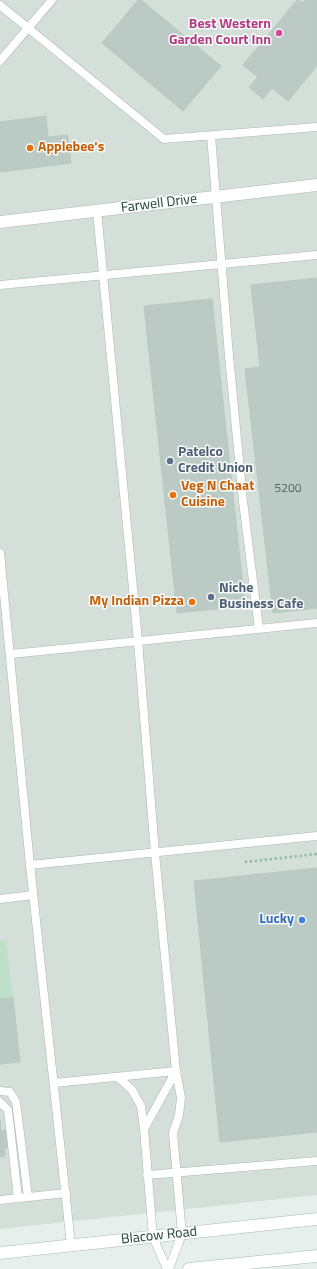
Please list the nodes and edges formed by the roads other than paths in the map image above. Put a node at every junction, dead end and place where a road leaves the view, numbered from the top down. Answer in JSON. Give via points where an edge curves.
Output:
{"nodes":[{"id":1,"x":52,"y":0,"type":"edge"},
{"id":2,"x":0,"y":5,"type":"edge"},
{"id":3,"x":28,"y":28,"type":"junction"},
{"id":4,"x":0,"y":60,"type":"edge"},
{"id":5,"x":317,"y":126,"type":"edge"},
{"id":6,"x":211,"y":136,"type":"junction"},
{"id":7,"x":317,"y":185,"type":"edge"},
{"id":8,"x":216,"y":197,"type":"junction"},
{"id":9,"x":97,"y":211,"type":"junction"},
{"id":10,"x":0,"y":222,"type":"edge"},
{"id":11,"x":317,"y":255,"type":"edge"},
{"id":12,"x":223,"y":264,"type":"junction"},
{"id":13,"x":103,"y":276,"type":"junction"},
{"id":14,"x":0,"y":285,"type":"edge"},
{"id":15,"x":0,"y":553,"type":"edge"},
{"id":16,"x":317,"y":623,"type":"edge"},
{"id":17,"x":259,"y":629,"type":"junction"},
{"id":18,"x":138,"y":641,"type":"junction"},
{"id":19,"x":11,"y":654,"type":"junction"},
{"id":20,"x":317,"y":836,"type":"edge"},
{"id":21,"x":155,"y":853,"type":"junction"},
{"id":22,"x":30,"y":865,"type":"junction"},
{"id":23,"x":33,"y":895,"type":"junction"},
{"id":24,"x":0,"y":899,"type":"edge"},
{"id":25,"x":176,"y":1071,"type":"junction"},
{"id":26,"x":118,"y":1078,"type":"junction"},
{"id":27,"x":54,"y":1083,"type":"junction"},
{"id":28,"x":0,"y":1091,"type":"edge"},
{"id":29,"x":0,"y":1102,"type":"edge"},
{"id":30,"x":144,"y":1129,"type":"junction"},
{"id":31,"x":317,"y":1161,"type":"edge"},
{"id":32,"x":177,"y":1173,"type":"junction"},
{"id":33,"x":148,"y":1175,"type":"junction"},
{"id":34,"x":66,"y":1193,"type":"junction"},
{"id":35,"x":28,"y":1197,"type":"junction"},
{"id":36,"x":18,"y":1198,"type":"junction"},
{"id":37,"x":0,"y":1200,"type":"edge"},
{"id":38,"x":317,"y":1218,"type":"edge"},
{"id":39,"x":182,"y":1234,"type":"junction"},
{"id":40,"x":153,"y":1237,"type":"junction"},
{"id":41,"x":72,"y":1245,"type":"junction"},
{"id":42,"x":0,"y":1253,"type":"edge"},
{"id":43,"x":317,"y":1256,"type":"edge"},
{"id":44,"x":168,"y":1269,"type":"edge"},
{"id":45,"x":189,"y":1269,"type":"edge"}],
"edges":[{"from":1,"to":3,"type":"lane"},
{"from":2,"to":3,"type":"lane"},
{"from":3,"to":4,"type":"lane"},
{"from":3,"to":6,"type":"lane","via":[[164,139]]},
{"from":5,"to":6,"type":"lane"},
{"from":6,"to":8,"type":"lane"},
{"from":7,"to":8,"type":"main road","name":"Farwell Drive"},
{"from":8,"to":9,"type":"main road","name":"Farwell Drive"},
{"from":8,"to":12,"type":"lane"},
{"from":9,"to":10,"type":"main road","name":"Farwell Drive"},
{"from":9,"to":13,"type":"lane"},
{"from":11,"to":12,"type":"lane"},
{"from":12,"to":13,"type":"lane"},
{"from":12,"to":17,"type":"lane","via":[[229,356]]},
{"from":13,"to":14,"type":"lane"},
{"from":13,"to":18,"type":"lane"},
{"from":15,"to":19,"type":"lane"},
{"from":16,"to":17,"type":"lane"},
{"from":17,"to":18,"type":"lane"},
{"from":18,"to":19,"type":"lane"},
{"from":18,"to":21,"type":"lane"},
{"from":19,"to":22,"type":"lane"},
{"from":20,"to":21,"type":"lane"},
{"from":21,"to":22,"type":"lane"},
{"from":21,"to":25,"type":"lane"},
{"from":22,"to":23,"type":"lane"},
{"from":23,"to":24,"type":"lane"},
{"from":23,"to":27,"type":"lane"},
{"from":25,"to":26,"type":"lane"},
{"from":25,"to":30,"type":"lane"},
{"from":25,"to":32,"type":"lane","via":[[181,1098],[173,1133]]},
{"from":26,"to":27,"type":"lane"},
{"from":26,"to":30,"type":"lane","via":[[132,1090],[141,1106]]},
{"from":27,"to":34,"type":"lane"},
{"from":28,"to":35,"type":"lane","via":[[10,1092],[16,1102]]},
{"from":29,"to":36,"type":"lane","via":[[8,1110]]},
{"from":30,"to":33,"type":"lane"},
{"from":31,"to":32,"type":"lane"},
{"from":32,"to":33,"type":"lane"},
{"from":32,"to":39,"type":"lane"},
{"from":33,"to":40,"type":"lane"},
{"from":34,"to":35,"type":"lane"},
{"from":34,"to":41,"type":"lane"},
{"from":35,"to":36,"type":"lane"},
{"from":36,"to":37,"type":"lane"},
{"from":38,"to":39,"type":"main road","name":"Blacow Road"},
{"from":39,"to":40,"type":"main road","name":"Blacow Road"},
{"from":39,"to":44,"type":"lane"},
{"from":40,"to":41,"type":"main road","name":"Blacow Road"},
{"from":40,"to":44,"type":"lane"},
{"from":41,"to":42,"type":"main road","name":"Blacow Road"},
{"from":43,"to":45,"type":"main road"}]}
